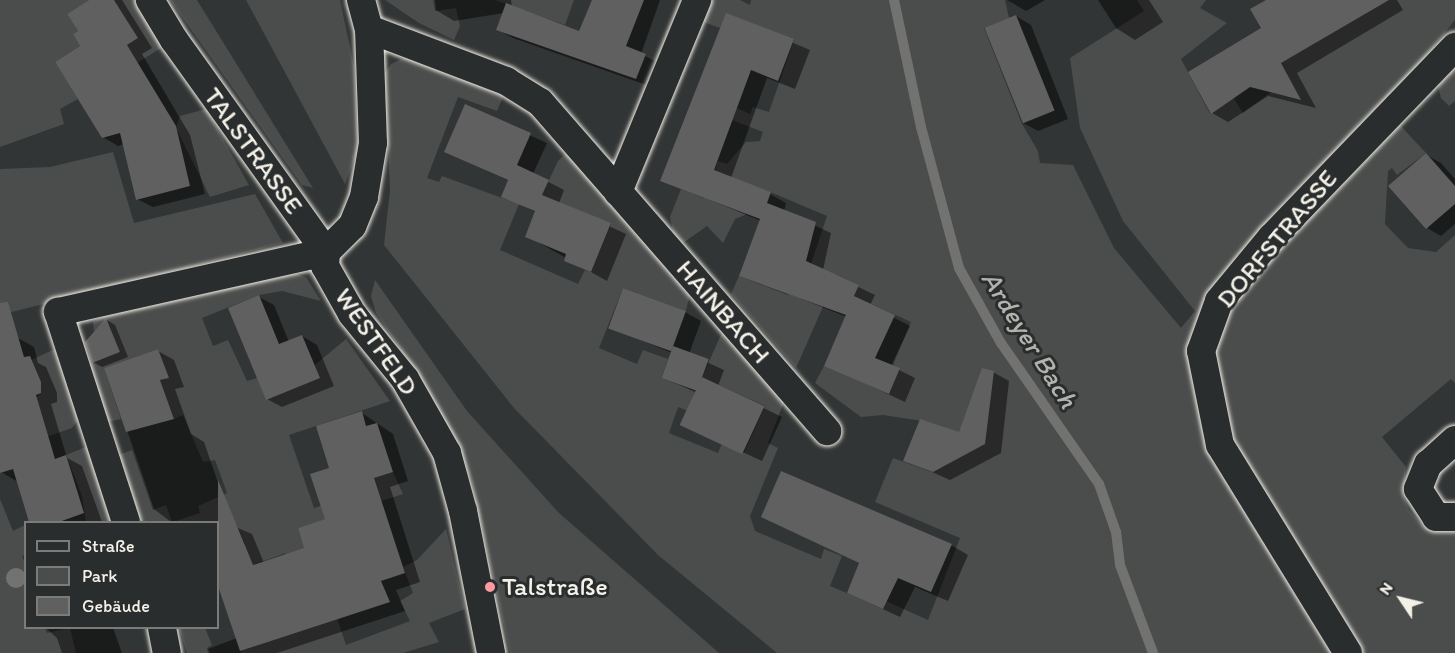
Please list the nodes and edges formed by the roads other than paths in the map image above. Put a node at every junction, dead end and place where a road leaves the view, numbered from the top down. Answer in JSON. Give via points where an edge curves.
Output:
{"nodes":[{"id":1,"x":150,"y":0,"type":"edge"},
{"id":2,"x":361,"y":0,"type":"edge"},
{"id":3,"x":697,"y":0,"type":"edge"},
{"id":4,"x":369,"y":29,"type":"junction"},
{"id":5,"x":1455,"y":47,"type":"edge"},
{"id":6,"x":618,"y":192,"type":"junction"},
{"id":7,"x":326,"y":252,"type":"junction"},
{"id":8,"x":827,"y":431,"type":"dead end"},
{"id":9,"x":1455,"y":440,"type":"edge"},
{"id":10,"x":1455,"y":517,"type":"edge"},
{"id":11,"x":126,"y":521,"type":"edge"},
{"id":12,"x":162,"y":629,"type":"edge"},
{"id":13,"x":167,"y":653,"type":"edge"},
{"id":14,"x":491,"y":653,"type":"edge"},
{"id":15,"x":1348,"y":653,"type":"edge"}],
"edges":[{"from":1,"to":7,"type":"street","name":"TALSTRASSE","via":[[174,40]]},
{"from":2,"to":4,"type":"street"},
{"from":3,"to":6,"type":"street"},
{"from":4,"to":6,"type":"street","name":"HAINBACH","via":[[506,81],[540,102]]},
{"from":4,"to":7,"type":"street","via":[[373,143],[364,197],[352,226]]},
{"from":5,"to":15,"type":"street","name":"DORFSTRASSE","via":[[1272,237],[1219,301],[1201,351],[1220,445]]},
{"from":6,"to":8,"type":"street","name":"HAINBACH"},
{"from":7,"to":11,"type":"street","via":[[58,312]]},
{"from":7,"to":14,"type":"street","name":"WESTFELD","via":[[325,266],[352,314],[405,379],[447,453],[463,511]]},
{"from":9,"to":10,"type":"street","via":[[1428,464],[1418,489],[1436,517]]},
{"from":12,"to":13,"type":"street"}]}
